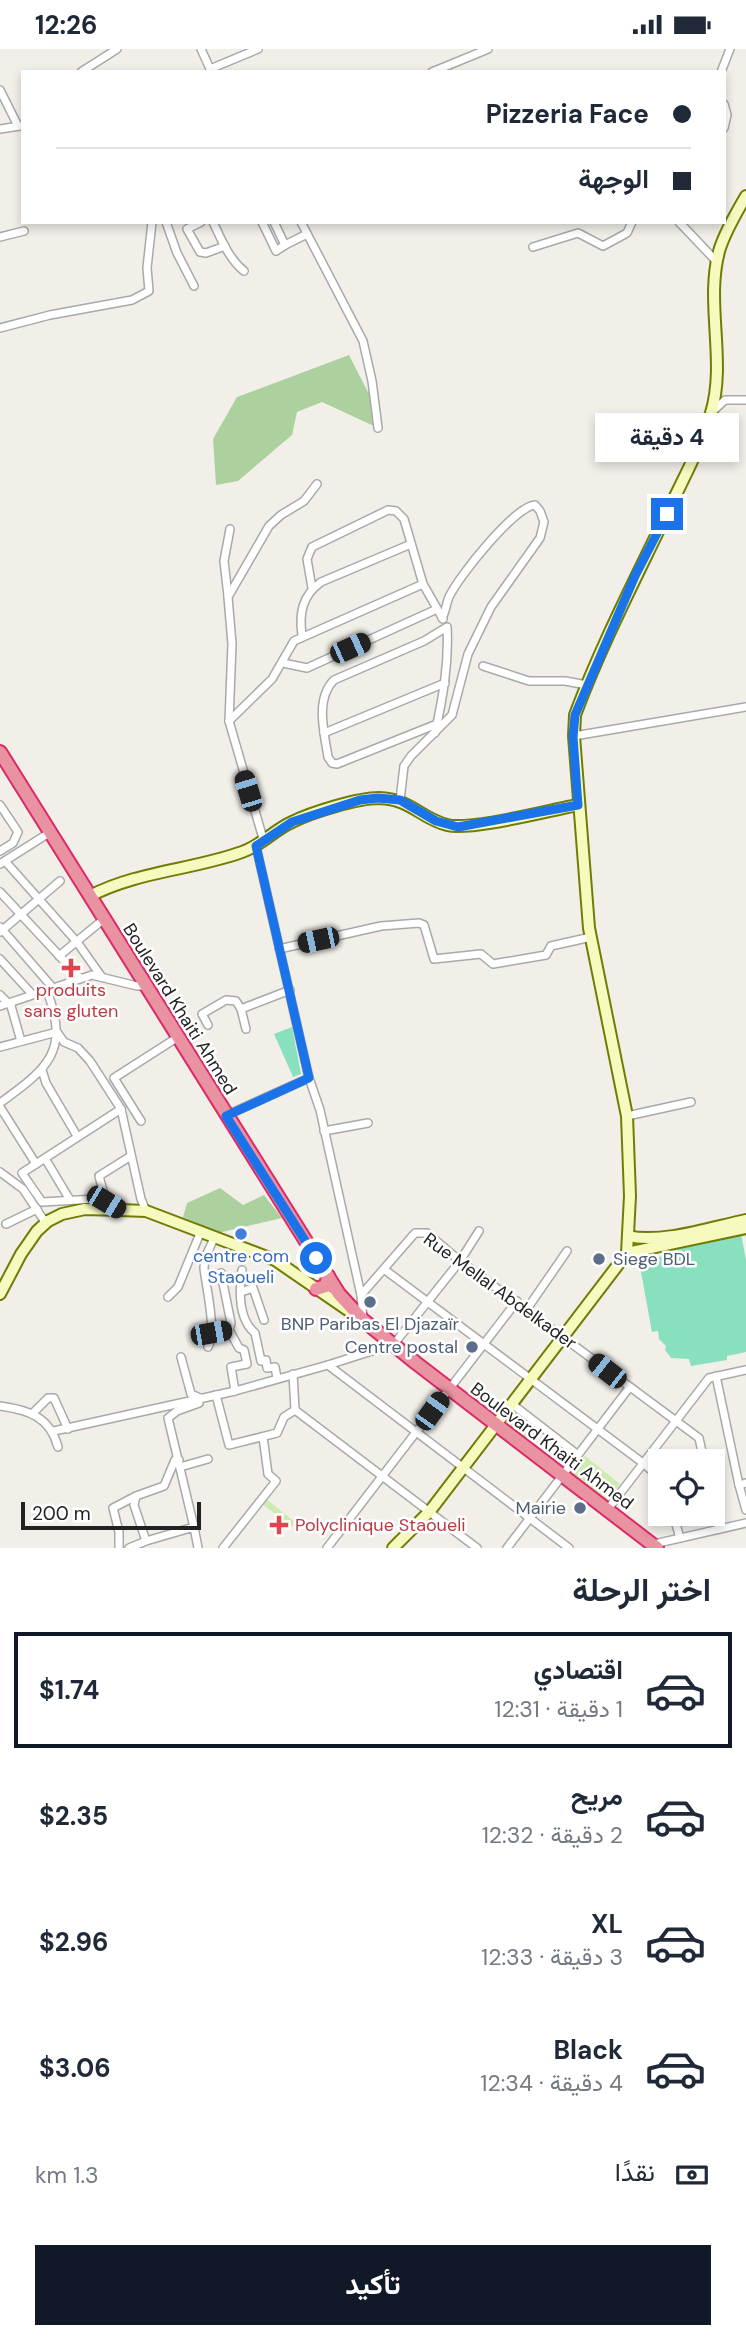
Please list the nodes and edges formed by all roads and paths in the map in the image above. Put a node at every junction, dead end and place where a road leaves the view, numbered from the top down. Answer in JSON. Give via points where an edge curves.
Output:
{"nodes":[{"id":1,"x":117,"y":49,"type":"edge"},
{"id":2,"x":201,"y":49,"type":"edge"},
{"id":3,"x":230,"y":49,"type":"edge"},
{"id":4,"x":258,"y":49,"type":"edge"},
{"id":5,"x":488,"y":49,"type":"edge"},
{"id":6,"x":730,"y":49,"type":"edge"},
{"id":7,"x":234,"y":59,"type":"junction"},
{"id":8,"x":221,"y":68,"type":"edge"},
{"id":9,"x":84,"y":70,"type":"edge"},
{"id":10,"x":211,"y":70,"type":"edge"},
{"id":11,"x":437,"y":70,"type":"edge"},
{"id":12,"x":723,"y":70,"type":"edge"},
{"id":13,"x":0,"y":90,"type":"edge"},
{"id":14,"x":21,"y":126,"type":"edge"},
{"id":15,"x":1,"y":127,"type":"edge"},
{"id":16,"x":746,"y":196,"type":"edge"},
{"id":17,"x":152,"y":224,"type":"edge"},
{"id":18,"x":167,"y":224,"type":"edge"},
{"id":19,"x":214,"y":224,"type":"edge"},
{"id":20,"x":263,"y":224,"type":"edge"},
{"id":21,"x":275,"y":224,"type":"edge"},
{"id":22,"x":302,"y":224,"type":"edge"},
{"id":23,"x":631,"y":224,"type":"edge"},
{"id":24,"x":681,"y":224,"type":"edge"},
{"id":25,"x":186,"y":226,"type":"edge"},
{"id":26,"x":24,"y":232,"type":"dead end"},
{"id":27,"x":307,"y":233,"type":"junction"},
{"id":28,"x":0,"y":237,"type":"edge"},
{"id":29,"x":285,"y":245,"type":"junction"},
{"id":30,"x":225,"y":246,"type":"junction"},
{"id":31,"x":533,"y":247,"type":"dead end"},
{"id":32,"x":718,"y":263,"type":"junction"},
{"id":33,"x":244,"y":271,"type":"dead end"},
{"id":34,"x":194,"y":286,"type":"dead end"},
{"id":35,"x":0,"y":328,"type":"edge"},
{"id":36,"x":746,"y":400,"type":"edge"},
{"id":37,"x":712,"y":412,"type":"junction"},
{"id":38,"x":377,"y":428,"type":"dead end"},
{"id":39,"x":317,"y":484,"type":"dead end"},
{"id":40,"x":230,"y":529,"type":"dead end"},
{"id":41,"x":411,"y":544,"type":"junction"},
{"id":42,"x":423,"y":584,"type":"junction"},
{"id":43,"x":312,"y":588,"type":"junction"},
{"id":44,"x":228,"y":597,"type":"junction"},
{"id":45,"x":437,"y":609,"type":"junction"},
{"id":46,"x":442,"y":618,"type":"junction"},
{"id":47,"x":447,"y":627,"type":"junction"},
{"id":48,"x":302,"y":635,"type":"junction"},
{"id":49,"x":283,"y":663,"type":"junction"},
{"id":50,"x":483,"y":666,"type":"dead end"},
{"id":51,"x":445,"y":683,"type":"junction"},
{"id":52,"x":587,"y":685,"type":"junction"},
{"id":53,"x":746,"y":707,"type":"edge"},
{"id":54,"x":229,"y":721,"type":"junction"},
{"id":55,"x":437,"y":724,"type":"junction"},
{"id":56,"x":324,"y":733,"type":"junction"},
{"id":57,"x":435,"y":733,"type":"junction"},
{"id":58,"x":573,"y":737,"type":"junction"},
{"id":59,"x":0,"y":752,"type":"edge"},
{"id":60,"x":400,"y":800,"type":"junction"},
{"id":61,"x":0,"y":805,"type":"edge"},
{"id":62,"x":578,"y":805,"type":"junction"},
{"id":63,"x":49,"y":833,"type":"junction"},
{"id":64,"x":260,"y":844,"type":"junction"},
{"id":65,"x":0,"y":851,"type":"edge"},
{"id":66,"x":2,"y":863,"type":"edge"},
{"id":67,"x":60,"y":881,"type":"dead end"},
{"id":68,"x":0,"y":892,"type":"edge"},
{"id":69,"x":90,"y":896,"type":"junction"},
{"id":70,"x":38,"y":900,"type":"junction"},
{"id":71,"x":20,"y":915,"type":"junction"},
{"id":72,"x":104,"y":919,"type":"junction"},
{"id":73,"x":1,"y":930,"type":"edge"},
{"id":74,"x":591,"y":937,"type":"junction"},
{"id":75,"x":76,"y":942,"type":"junction"},
{"id":76,"x":279,"y":949,"type":"junction"},
{"id":77,"x":59,"y":956,"type":"junction"},
{"id":78,"x":0,"y":959,"type":"edge"},
{"id":79,"x":101,"y":976,"type":"junction"},
{"id":80,"x":80,"y":978,"type":"junction"},
{"id":81,"x":145,"y":986,"type":"junction"},
{"id":82,"x":50,"y":990,"type":"junction"},
{"id":83,"x":290,"y":990,"type":"junction"},
{"id":84,"x":32,"y":994,"type":"junction"},
{"id":85,"x":0,"y":995,"type":"edge"},
{"id":86,"x":4,"y":1005,"type":"edge"},
{"id":87,"x":241,"y":1009,"type":"junction"},
{"id":88,"x":208,"y":1025,"type":"dead end"},
{"id":89,"x":246,"y":1029,"type":"dead end"},
{"id":90,"x":57,"y":1032,"type":"junction"},
{"id":91,"x":178,"y":1037,"type":"junction"},
{"id":92,"x":21,"y":1041,"type":"junction"},
{"id":93,"x":0,"y":1047,"type":"edge"},
{"id":94,"x":42,"y":1070,"type":"junction"},
{"id":95,"x":309,"y":1078,"type":"junction"},
{"id":96,"x":691,"y":1102,"type":"dead end"},
{"id":97,"x":0,"y":1105,"type":"edge"},
{"id":98,"x":121,"y":1109,"type":"junction"},
{"id":99,"x":226,"y":1116,"type":"junction"},
{"id":100,"x":627,"y":1116,"type":"junction"},
{"id":101,"x":141,"y":1121,"type":"dead end"},
{"id":102,"x":368,"y":1123,"type":"dead end"},
{"id":103,"x":324,"y":1131,"type":"junction"},
{"id":104,"x":77,"y":1136,"type":"junction"},
{"id":105,"x":131,"y":1156,"type":"junction"},
{"id":106,"x":46,"y":1160,"type":"junction"},
{"id":107,"x":36,"y":1164,"type":"junction"},
{"id":108,"x":0,"y":1172,"type":"edge"},
{"id":109,"x":70,"y":1200,"type":"junction"},
{"id":110,"x":106,"y":1202,"type":"junction"},
{"id":111,"x":37,"y":1209,"type":"junction"},
{"id":112,"x":119,"y":1210,"type":"junction"},
{"id":113,"x":146,"y":1211,"type":"junction"},
{"id":114,"x":746,"y":1220,"type":"edge"},
{"id":115,"x":48,"y":1221,"type":"junction"},
{"id":116,"x":5,"y":1224,"type":"dead end"},
{"id":117,"x":746,"y":1229,"type":"edge"},
{"id":118,"x":201,"y":1231,"type":"junction"},
{"id":119,"x":479,"y":1231,"type":"dead end"},
{"id":120,"x":628,"y":1236,"type":"junction"},
{"id":121,"x":215,"y":1237,"type":"junction"},
{"id":122,"x":567,"y":1251,"type":"dead end"},
{"id":123,"x":627,"y":1253,"type":"junction"},
{"id":124,"x":460,"y":1261,"type":"junction"},
{"id":125,"x":385,"y":1270,"type":"junction"},
{"id":126,"x":242,"y":1271,"type":"dead end"},
{"id":127,"x":221,"y":1273,"type":"dead end"},
{"id":128,"x":328,"y":1276,"type":"junction"},
{"id":129,"x":224,"y":1283,"type":"junction"},
{"id":130,"x":206,"y":1287,"type":"junction"},
{"id":131,"x":316,"y":1289,"type":"junction"},
{"id":132,"x":1,"y":1291,"type":"edge"},
{"id":133,"x":241,"y":1292,"type":"junction"},
{"id":134,"x":361,"y":1295,"type":"junction"},
{"id":135,"x":168,"y":1297,"type":"dead end"},
{"id":136,"x":517,"y":1301,"type":"junction"},
{"id":137,"x":428,"y":1302,"type":"junction"},
{"id":138,"x":527,"y":1309,"type":"junction"},
{"id":139,"x":244,"y":1320,"type":"junction"},
{"id":140,"x":264,"y":1320,"type":"dead end"},
{"id":141,"x":363,"y":1320,"type":"junction"},
{"id":142,"x":230,"y":1327,"type":"junction"},
{"id":143,"x":211,"y":1333,"type":"junction"},
{"id":144,"x":563,"y":1337,"type":"junction"},
{"id":145,"x":394,"y":1344,"type":"junction"},
{"id":146,"x":484,"y":1345,"type":"junction"},
{"id":147,"x":208,"y":1347,"type":"dead end"},
{"id":148,"x":181,"y":1357,"type":"dead end"},
{"id":149,"x":328,"y":1366,"type":"junction"},
{"id":150,"x":746,"y":1370,"type":"edge"},
{"id":151,"x":293,"y":1374,"type":"junction"},
{"id":152,"x":716,"y":1376,"type":"junction"},
{"id":153,"x":277,"y":1378,"type":"junction"},
{"id":154,"x":532,"y":1380,"type":"junction"},
{"id":155,"x":448,"y":1388,"type":"junction"},
{"id":156,"x":629,"y":1388,"type":"junction"},
{"id":157,"x":235,"y":1391,"type":"junction"},
{"id":158,"x":216,"y":1395,"type":"junction"},
{"id":159,"x":199,"y":1399,"type":"junction"},
{"id":160,"x":512,"y":1404,"type":"junction"},
{"id":161,"x":0,"y":1406,"type":"edge"},
{"id":162,"x":176,"y":1407,"type":"junction"},
{"id":163,"x":295,"y":1410,"type":"junction"},
{"id":164,"x":32,"y":1414,"type":"junction"},
{"id":165,"x":676,"y":1421,"type":"junction"},
{"id":166,"x":496,"y":1425,"type":"junction"},
{"id":167,"x":68,"y":1429,"type":"junction"},
{"id":168,"x":598,"y":1429,"type":"junction"},
{"id":169,"x":54,"y":1431,"type":"junction"},
{"id":170,"x":416,"y":1433,"type":"junction"},
{"id":171,"x":263,"y":1437,"type":"junction"},
{"id":172,"x":58,"y":1447,"type":"dead end"},
{"id":173,"x":701,"y":1449,"type":"edge"},
{"id":174,"x":578,"y":1455,"type":"junction"},
{"id":175,"x":208,"y":1459,"type":"dead end"},
{"id":176,"x":180,"y":1463,"type":"junction"},
{"id":177,"x":643,"y":1463,"type":"junction"},
{"id":178,"x":464,"y":1467,"type":"junction"},
{"id":179,"x":648,"y":1467,"type":"edge"},
{"id":180,"x":563,"y":1475,"type":"junction"},
{"id":181,"x":382,"y":1477,"type":"junction"},
{"id":182,"x":743,"y":1484,"type":"edge"},
{"id":183,"x":136,"y":1496,"type":"junction"},
{"id":184,"x":608,"y":1509,"type":"junction"},
{"id":185,"x":746,"y":1510,"type":"edge"},
{"id":186,"x":430,"y":1511,"type":"junction"},
{"id":187,"x":530,"y":1518,"type":"junction"},
{"id":188,"x":746,"y":1523,"type":"edge"},
{"id":189,"x":677,"y":1526,"type":"edge"},
{"id":190,"x":718,"y":1526,"type":"edge"},
{"id":191,"x":194,"y":1527,"type":"junction"},
{"id":192,"x":719,"y":1529,"type":"junction"},
{"id":193,"x":680,"y":1538,"type":"junction"},
{"id":194,"x":146,"y":1541,"type":"junction"},
{"id":195,"x":653,"y":1546,"type":"edge"},
{"id":196,"x":119,"y":1548,"type":"edge"},
{"id":197,"x":129,"y":1548,"type":"edge"},
{"id":198,"x":198,"y":1548,"type":"edge"},
{"id":199,"x":223,"y":1548,"type":"edge"},
{"id":200,"x":328,"y":1548,"type":"edge"},
{"id":201,"x":393,"y":1548,"type":"edge"},
{"id":202,"x":477,"y":1548,"type":"edge"},
{"id":203,"x":507,"y":1548,"type":"edge"},
{"id":204,"x":569,"y":1548,"type":"edge"}],
"edges":[{"from":1,"to":9,"type":"street"},
{"from":2,"to":10,"type":"street"},
{"from":3,"to":7,"type":"street"},
{"from":4,"to":7,"type":"street"},
{"from":5,"to":11,"type":"street"},
{"from":6,"to":12,"type":"street"},
{"from":7,"to":8,"type":"street"},
{"from":13,"to":14,"type":"street"},
{"from":14,"to":15,"type":"street"},
{"from":16,"to":32,"type":"main road","via":[[727,230]]},
{"from":17,"to":35,"type":"street","via":[[149,291],[132,300]]},
{"from":18,"to":34,"type":"street"},
{"from":19,"to":30,"type":"street"},
{"from":20,"to":29,"type":"street","via":[[276,251]]},
{"from":21,"to":29,"type":"street"},
{"from":22,"to":27,"type":"street"},
{"from":23,"to":31,"type":"street","via":[[627,233],[603,246],[578,233]]},
{"from":24,"to":32,"type":"street"},
{"from":25,"to":30,"type":"street","via":[[202,253]]},
{"from":26,"to":28,"type":"street"},
{"from":27,"to":29,"type":"street"},
{"from":27,"to":38,"type":"street","via":[[363,341]]},
{"from":30,"to":33,"type":"street"},
{"from":32,"to":37,"type":"main road"},
{"from":36,"to":37,"type":"street","via":[[725,400]]},
{"from":37,"to":52,"type":"main road"},
{"from":39,"to":44,"type":"street","via":[[304,501],[269,526]]},
{"from":40,"to":44,"type":"street","via":[[224,561]]},
{"from":41,"to":42,"type":"street"},
{"from":41,"to":43,"type":"street"},
{"from":41,"to":43,"type":"street","via":[[401,514],[388,510],[312,547],[307,559]]},
{"from":42,"to":45,"type":"street"},
{"from":42,"to":48,"type":"street"},
{"from":43,"to":48,"type":"street","via":[[300,615]]},
{"from":44,"to":54,"type":"street","via":[[232,644]]},
{"from":45,"to":46,"type":"street"},
{"from":45,"to":49,"type":"street","via":[[307,668]]},
{"from":46,"to":47,"type":"street"},
{"from":46,"to":57,"type":"street","via":[[449,596],[485,548],[509,520],[527,505],[535,505],[544,522],[540,538],[491,607],[468,654],[452,715]]},
{"from":47,"to":51,"type":"street"},
{"from":47,"to":56,"type":"street","via":[[334,680],[323,703]]},
{"from":48,"to":49,"type":"street"},
{"from":49,"to":54,"type":"street"},
{"from":50,"to":52,"type":"street","via":[[529,681]]},
{"from":51,"to":55,"type":"street"},
{"from":51,"to":56,"type":"street"},
{"from":52,"to":58,"type":"main road","via":[[575,715]]},
{"from":53,"to":58,"type":"street"},
{"from":54,"to":64,"type":"street"},
{"from":55,"to":56,"type":"street","via":[[337,764],[329,760]]},
{"from":55,"to":57,"type":"street"},
{"from":57,"to":60,"type":"street","via":[[404,766]]},
{"from":58,"to":62,"type":"main road"},
{"from":59,"to":63,"type":"highway","name":"Boulevard Khaiti Ahmed"},
{"from":60,"to":62,"type":"main road","via":[[436,821],[458,827]]},
{"from":60,"to":64,"type":"main road","via":[[360,800],[292,822]]},
{"from":61,"to":65,"type":"street","via":[[18,832],[13,843]]},
{"from":62,"to":74,"type":"main road"},
{"from":63,"to":66,"type":"street"},
{"from":63,"to":69,"type":"highway","name":"Boulevard Khaiti Ahmed"},
{"from":64,"to":69,"type":"main road","via":[[118,882]]},
{"from":64,"to":76,"type":"street"},
{"from":66,"to":70,"type":"street"},
{"from":67,"to":70,"type":"street"},
{"from":68,"to":71,"type":"street"},
{"from":69,"to":72,"type":"highway","name":"Boulevard Khaiti Ahmed"},
{"from":70,"to":71,"type":"street"},
{"from":70,"to":75,"type":"street"},
{"from":71,"to":73,"type":"street"},
{"from":71,"to":77,"type":"street"},
{"from":72,"to":75,"type":"street"},
{"from":72,"to":81,"type":"highway","name":"Boulevard Khaiti Ahmed"},
{"from":73,"to":82,"type":"street"},
{"from":74,"to":76,"type":"street","via":[[551,946],[546,955],[493,964],[481,954],[434,959],[424,925],[419,923],[381,926]]},
{"from":74,"to":100,"type":"main road"},
{"from":75,"to":77,"type":"street"},
{"from":75,"to":79,"type":"street"},
{"from":76,"to":83,"type":"street"},
{"from":77,"to":80,"type":"street"},
{"from":78,"to":84,"type":"street"},
{"from":79,"to":80,"type":"street"},
{"from":79,"to":81,"type":"street"},
{"from":80,"to":82,"type":"street"},
{"from":81,"to":91,"type":"highway","name":"Boulevard Khaiti Ahmed"},
{"from":82,"to":84,"type":"street"},
{"from":82,"to":90,"type":"street"},
{"from":83,"to":87,"type":"street"},
{"from":83,"to":95,"type":"street"},
{"from":84,"to":86,"type":"street"},
{"from":85,"to":86,"type":"street"},
{"from":86,"to":92,"type":"street","via":[[11,1006]]},
{"from":87,"to":88,"type":"street","via":[[226,1000],[202,1014]]},
{"from":87,"to":89,"type":"street"},
{"from":90,"to":92,"type":"street"},
{"from":90,"to":94,"type":"street"},
{"from":90,"to":98,"type":"street","via":[[90,1061]]},
{"from":91,"to":99,"type":"highway","name":"Boulevard Khaiti Ahmed"},
{"from":91,"to":101,"type":"street","via":[[114,1079]]},
{"from":92,"to":93,"type":"street"},
{"from":94,"to":97,"type":"street"},
{"from":94,"to":104,"type":"street"},
{"from":95,"to":99,"type":"street"},
{"from":95,"to":103,"type":"street"},
{"from":96,"to":100,"type":"street"},
{"from":97,"to":107,"type":"street"},
{"from":98,"to":104,"type":"street"},
{"from":98,"to":105,"type":"street"},
{"from":99,"to":128,"type":"highway","name":"Boulevard Khaiti Ahmed"},
{"from":100,"to":120,"type":"main road"},
{"from":102,"to":103,"type":"street"},
{"from":103,"to":134,"type":"street"},
{"from":104,"to":106,"type":"street"},
{"from":105,"to":110,"type":"street","via":[[99,1176]]},
{"from":105,"to":113,"type":"street"},
{"from":106,"to":107,"type":"street"},
{"from":106,"to":109,"type":"street"},
{"from":107,"to":109,"type":"street","via":[[22,1173],[42,1202]]},
{"from":108,"to":111,"type":"street","via":[[23,1189]]},
{"from":109,"to":110,"type":"street"},
{"from":110,"to":112,"type":"street"},
{"from":111,"to":115,"type":"street"},
{"from":111,"to":116,"type":"street"},
{"from":112,"to":113,"type":"main road"},
{"from":112,"to":115,"type":"main road","via":[[85,1209]]},
{"from":113,"to":118,"type":"main road"},
{"from":114,"to":120,"type":"main road","via":[[659,1238]]},
{"from":115,"to":132,"type":"main road","via":[[21,1254]]},
{"from":117,"to":123,"type":"main road"},
{"from":118,"to":121,"type":"main road"},
{"from":118,"to":135,"type":"street","via":[[178,1287]]},
{"from":119,"to":124,"type":"street"},
{"from":120,"to":123,"type":"main road"},
{"from":121,"to":130,"type":"street","via":[[205,1258]]},
{"from":121,"to":131,"type":"main road","via":[[275,1260]]},
{"from":122,"to":138,"type":"street"},
{"from":123,"to":144,"type":"main road"},
{"from":124,"to":125,"type":"street","name":"Rue Mellal Abdelkader","via":[[419,1231]]},
{"from":124,"to":136,"type":"street","name":"Rue Mellal Abdelkader"},
{"from":124,"to":137,"type":"street"},
{"from":125,"to":134,"type":"street","name":"Rue Mellal Abdelkader"},
{"from":125,"to":137,"type":"street"},
{"from":126,"to":133,"type":"street"},
{"from":127,"to":129,"type":"street"},
{"from":128,"to":131,"type":"highway","via":[[326,1286]]},
{"from":128,"to":141,"type":"highway","name":"Boulevard Khaiti Ahmed"},
{"from":129,"to":130,"type":"street"},
{"from":129,"to":142,"type":"street"},
{"from":130,"to":143,"type":"street"},
{"from":131,"to":141,"type":"main road"},
{"from":133,"to":139,"type":"street"},
{"from":133,"to":140,"type":"street","via":[[253,1288]]},
{"from":134,"to":141,"type":"street"},
{"from":136,"to":138,"type":"street","name":"Rue Mellal Abdelkader"},
{"from":136,"to":146,"type":"street"},
{"from":137,"to":145,"type":"street"},
{"from":137,"to":146,"type":"street"},
{"from":138,"to":144,"type":"street","name":"Rue Mellal Abdelkader"},
{"from":139,"to":142,"type":"street"},
{"from":139,"to":153,"type":"street","via":[[255,1333],[261,1361],[266,1360],[267,1368],[275,1367]]},
{"from":141,"to":145,"type":"highway","name":"Boulevard Khaiti Ahmed"},
{"from":142,"to":143,"type":"street"},
{"from":142,"to":157,"type":"street","via":[[247,1364],[231,1367]]},
{"from":143,"to":147,"type":"street"},
{"from":144,"to":154,"type":"main road"},
{"from":144,"to":156,"type":"street","name":"Rue Mellal Abdelkader"},
{"from":145,"to":149,"type":"street"},
{"from":145,"to":155,"type":"highway","name":"Boulevard Khaiti Ahmed"},
{"from":146,"to":154,"type":"street"},
{"from":146,"to":155,"type":"street"},
{"from":148,"to":159,"type":"street","via":[[191,1394]]},
{"from":149,"to":151,"type":"street"},
{"from":149,"to":170,"type":"street"},
{"from":150,"to":152,"type":"street"},
{"from":151,"to":153,"type":"street"},
{"from":151,"to":163,"type":"street"},
{"from":152,"to":165,"type":"street","via":[[709,1378]]},
{"from":152,"to":182,"type":"street"},
{"from":153,"to":157,"type":"street"},
{"from":154,"to":160,"type":"main road"},
{"from":154,"to":168,"type":"street"},
{"from":155,"to":166,"type":"highway","name":"Boulevard Khaiti Ahmed"},
{"from":155,"to":170,"type":"street"},
{"from":156,"to":165,"type":"street","name":"Rue Mellal Abdelkader"},
{"from":156,"to":168,"type":"street"},
{"from":157,"to":158,"type":"street"},
{"from":158,"to":159,"type":"street"},
{"from":158,"to":171,"type":"street","via":[[229,1445]]},
{"from":159,"to":162,"type":"street"},
{"from":160,"to":166,"type":"main road"},
{"from":160,"to":174,"type":"street"},
{"from":161,"to":164,"type":"street"},
{"from":162,"to":167,"type":"street"},
{"from":162,"to":176,"type":"street","via":[[168,1418]]},
{"from":163,"to":171,"type":"street","via":[[284,1417],[277,1433]]},
{"from":163,"to":181,"type":"street"},
{"from":164,"to":167,"type":"street","via":[[48,1398],[54,1398]]},
{"from":164,"to":169,"type":"street"},
{"from":165,"to":173,"type":"street","name":"Rue Mellal Abdelkader","via":[[699,1439]]},
{"from":165,"to":177,"type":"street"},
{"from":166,"to":178,"type":"main road"},
{"from":166,"to":180,"type":"highway","name":"Boulevard Khaiti Ahmed"},
{"from":167,"to":169,"type":"street"},
{"from":168,"to":174,"type":"street"},
{"from":168,"to":177,"type":"street"},
{"from":169,"to":172,"type":"street"},
{"from":170,"to":178,"type":"street"},
{"from":170,"to":181,"type":"street"},
{"from":171,"to":199,"type":"street","via":[[268,1474],[276,1481]]},
{"from":174,"to":180,"type":"street"},
{"from":175,"to":176,"type":"street"},
{"from":176,"to":183,"type":"street","via":[[175,1460],[164,1486]]},
{"from":176,"to":191,"type":"street"},
{"from":177,"to":179,"type":"street"},
{"from":177,"to":184,"type":"street"},
{"from":178,"to":186,"type":"main road"},
{"from":178,"to":187,"type":"street"},
{"from":180,"to":184,"type":"highway","name":"Boulevard Khaiti Ahmed"},
{"from":180,"to":187,"type":"street"},
{"from":181,"to":186,"type":"street"},
{"from":181,"to":200,"type":"street"},
{"from":182,"to":185,"type":"street"},
{"from":183,"to":194,"type":"street","via":[[134,1505]]},
{"from":183,"to":196,"type":"street","via":[[113,1508]]},
{"from":184,"to":195,"type":"highway","name":"Boulevard Khaiti Ahmed"},
{"from":186,"to":201,"type":"main road"},
{"from":186,"to":202,"type":"street"},
{"from":187,"to":203,"type":"street"},
{"from":187,"to":204,"type":"street"},
{"from":188,"to":192,"type":"street"},
{"from":189,"to":193,"type":"street"},
{"from":190,"to":192,"type":"street"},
{"from":191,"to":194,"type":"street"},
{"from":191,"to":198,"type":"street"},
{"from":192,"to":193,"type":"street"},
{"from":193,"to":195,"type":"street"},
{"from":194,"to":197,"type":"street"}]}
